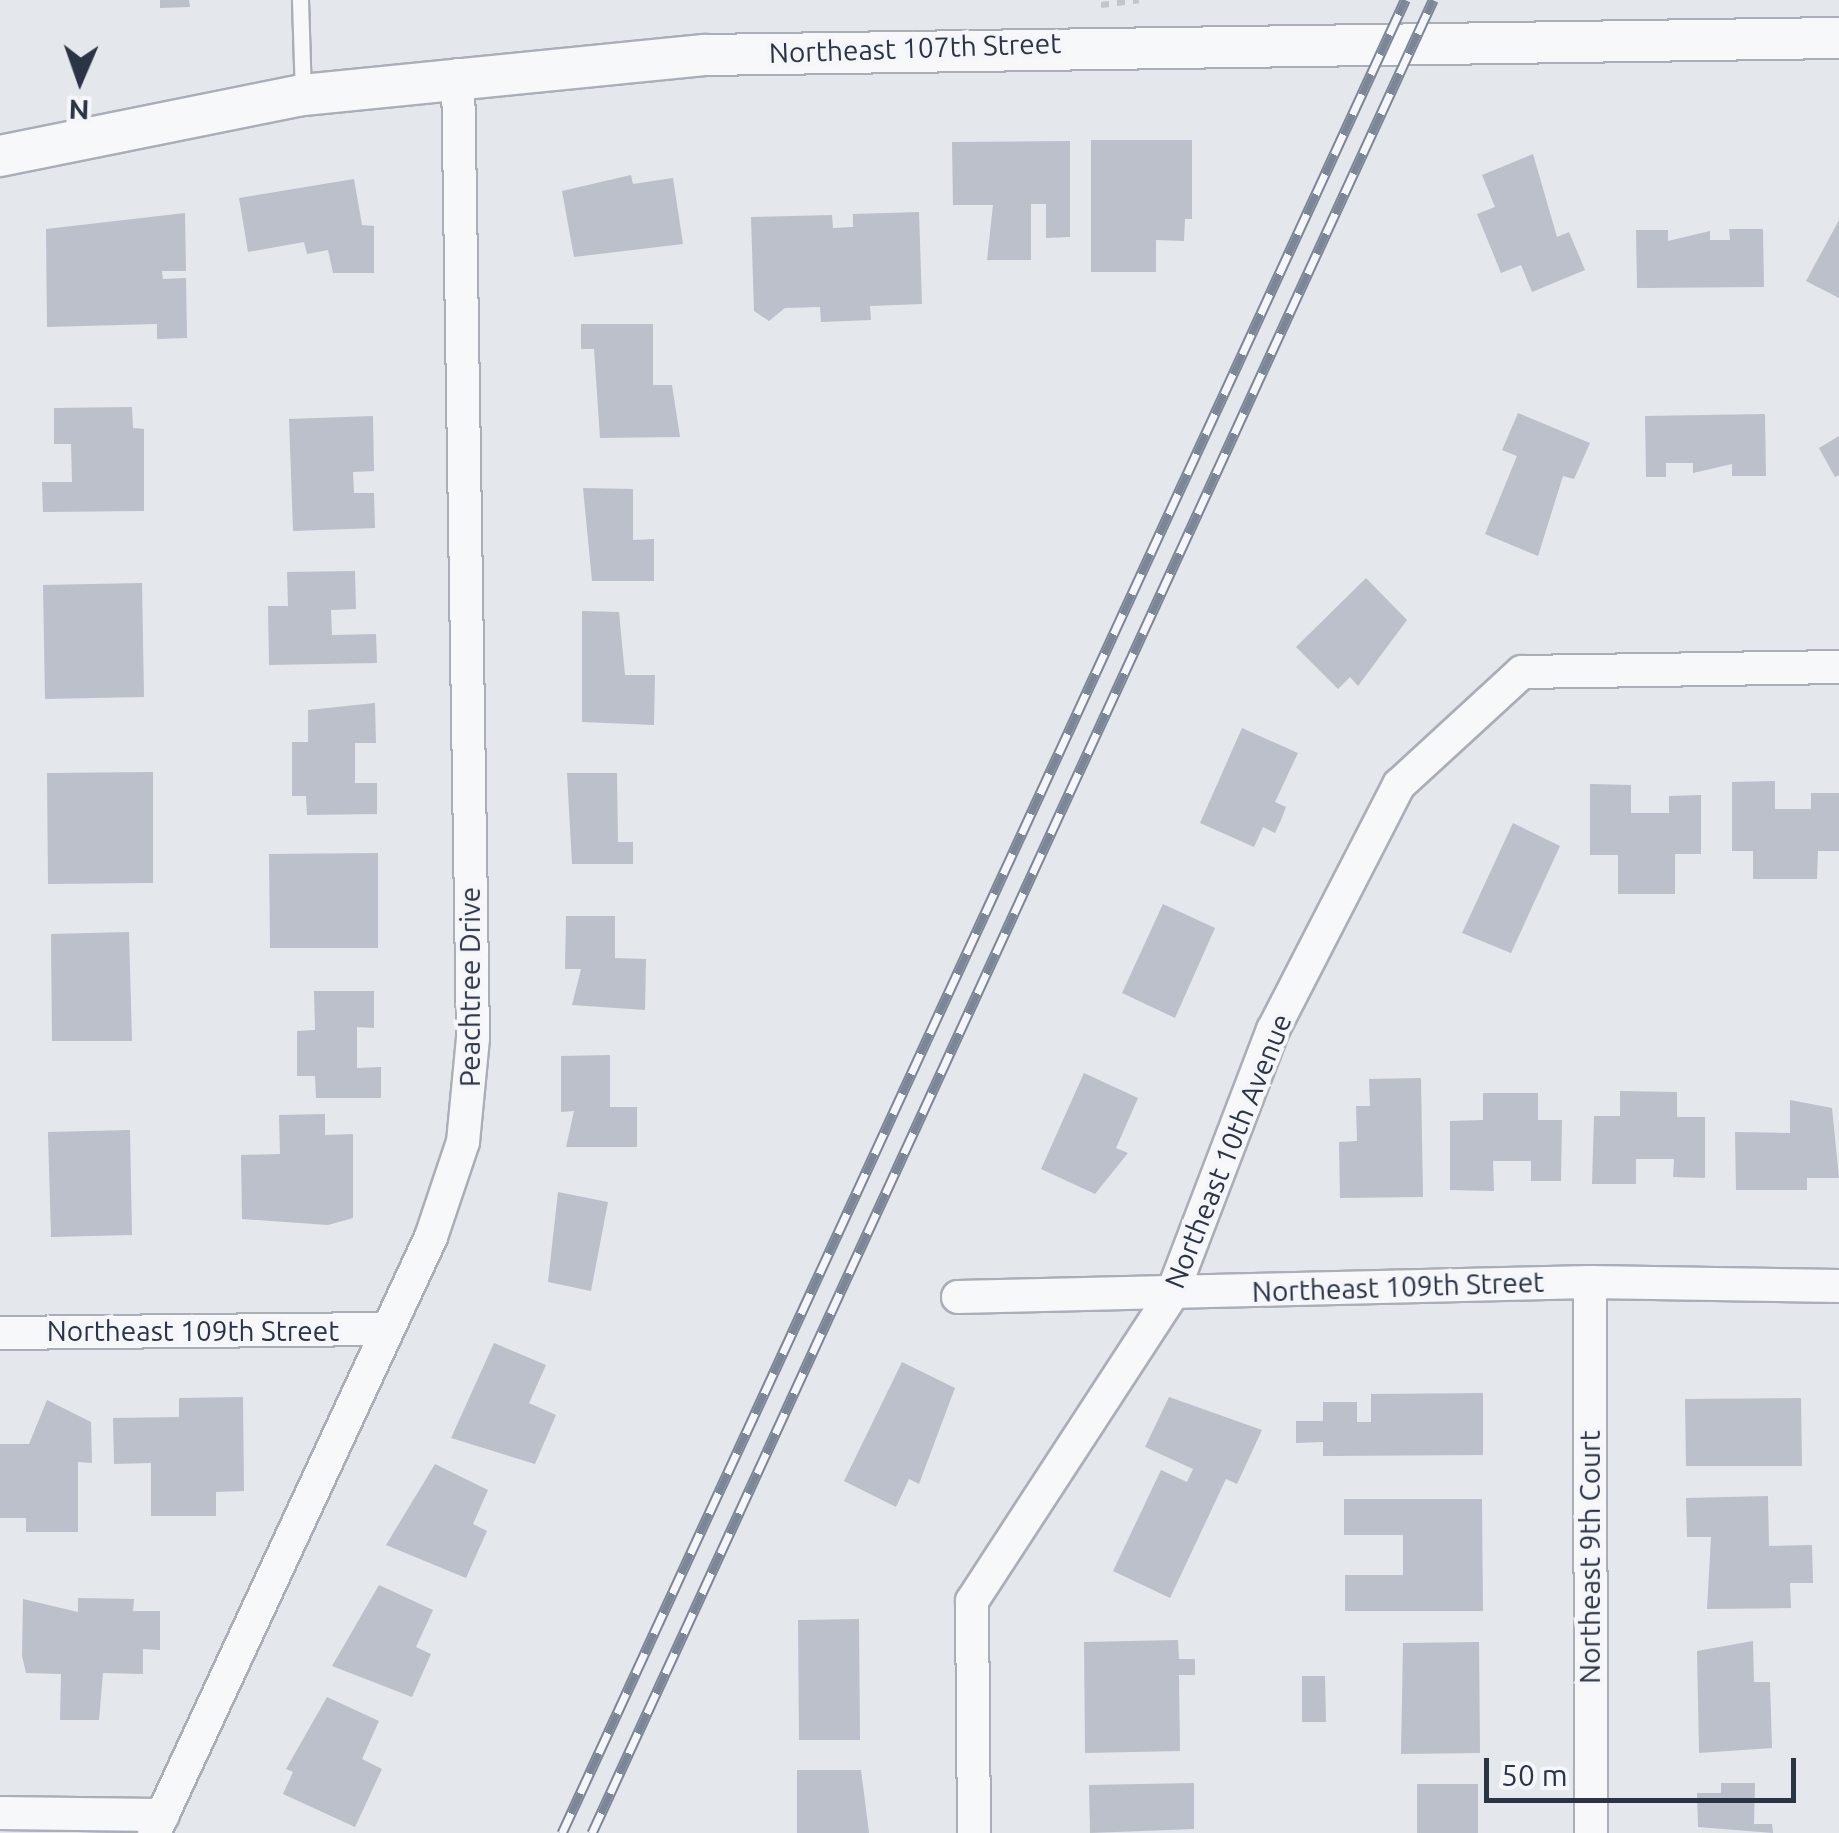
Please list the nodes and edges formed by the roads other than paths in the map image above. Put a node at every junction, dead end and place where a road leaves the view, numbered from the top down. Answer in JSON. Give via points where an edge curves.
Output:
{"nodes":[{"id":1,"x":300,"y":0,"type":"edge"},
{"id":2,"x":1839,"y":38,"type":"edge"},
{"id":3,"x":458,"y":74,"type":"junction"},
{"id":4,"x":303,"y":95,"type":"junction"},
{"id":5,"x":0,"y":156,"type":"edge"},
{"id":6,"x":1839,"y":666,"type":"edge"},
{"id":7,"x":1590,"y":1282,"type":"junction"},
{"id":8,"x":1839,"y":1286,"type":"edge"},
{"id":9,"x":1172,"y":1294,"type":"junction"},
{"id":10,"x":958,"y":1298,"type":"dead end"},
{"id":11,"x":387,"y":1329,"type":"junction"},
{"id":12,"x":0,"y":1333,"type":"edge"},
{"id":13,"x":0,"y":1812,"type":"edge"},
{"id":14,"x":158,"y":1824,"type":"edge"},
{"id":15,"x":974,"y":1833,"type":"edge"},
{"id":16,"x":1590,"y":1833,"type":"edge"}],
"edges":[{"from":1,"to":4,"type":"lane"},
{"from":2,"to":3,"type":"street","name":"Northeast 107th Street","via":[[914,46]]},
{"from":3,"to":4,"type":"street","name":"Northeast 107th Street"},
{"from":3,"to":11,"type":"street","name":"Peachtree Drive","via":[[471,1095],[449,1190]]},
{"from":4,"to":5,"type":"street","name":"Northeast 107th Street"},
{"from":6,"to":9,"type":"street","name":"Northeast 10th Avenue","via":[[1522,672],[1399,786],[1273,1030]]},
{"from":7,"to":8,"type":"street","name":"Northeast 109th Street"},
{"from":7,"to":9,"type":"street","name":"Northeast 109th Street"},
{"from":7,"to":16,"type":"street","name":"Northeast 9th Court"},
{"from":9,"to":10,"type":"street","name":"Northeast 109th Street"},
{"from":9,"to":15,"type":"street","name":"Northeast 10th Avenue","via":[[972,1601]]},
{"from":11,"to":12,"type":"street","name":"Northeast 109th Street"},
{"from":11,"to":14,"type":"street","name":"Peachtree Drive"},
{"from":13,"to":14,"type":"street"}]}
